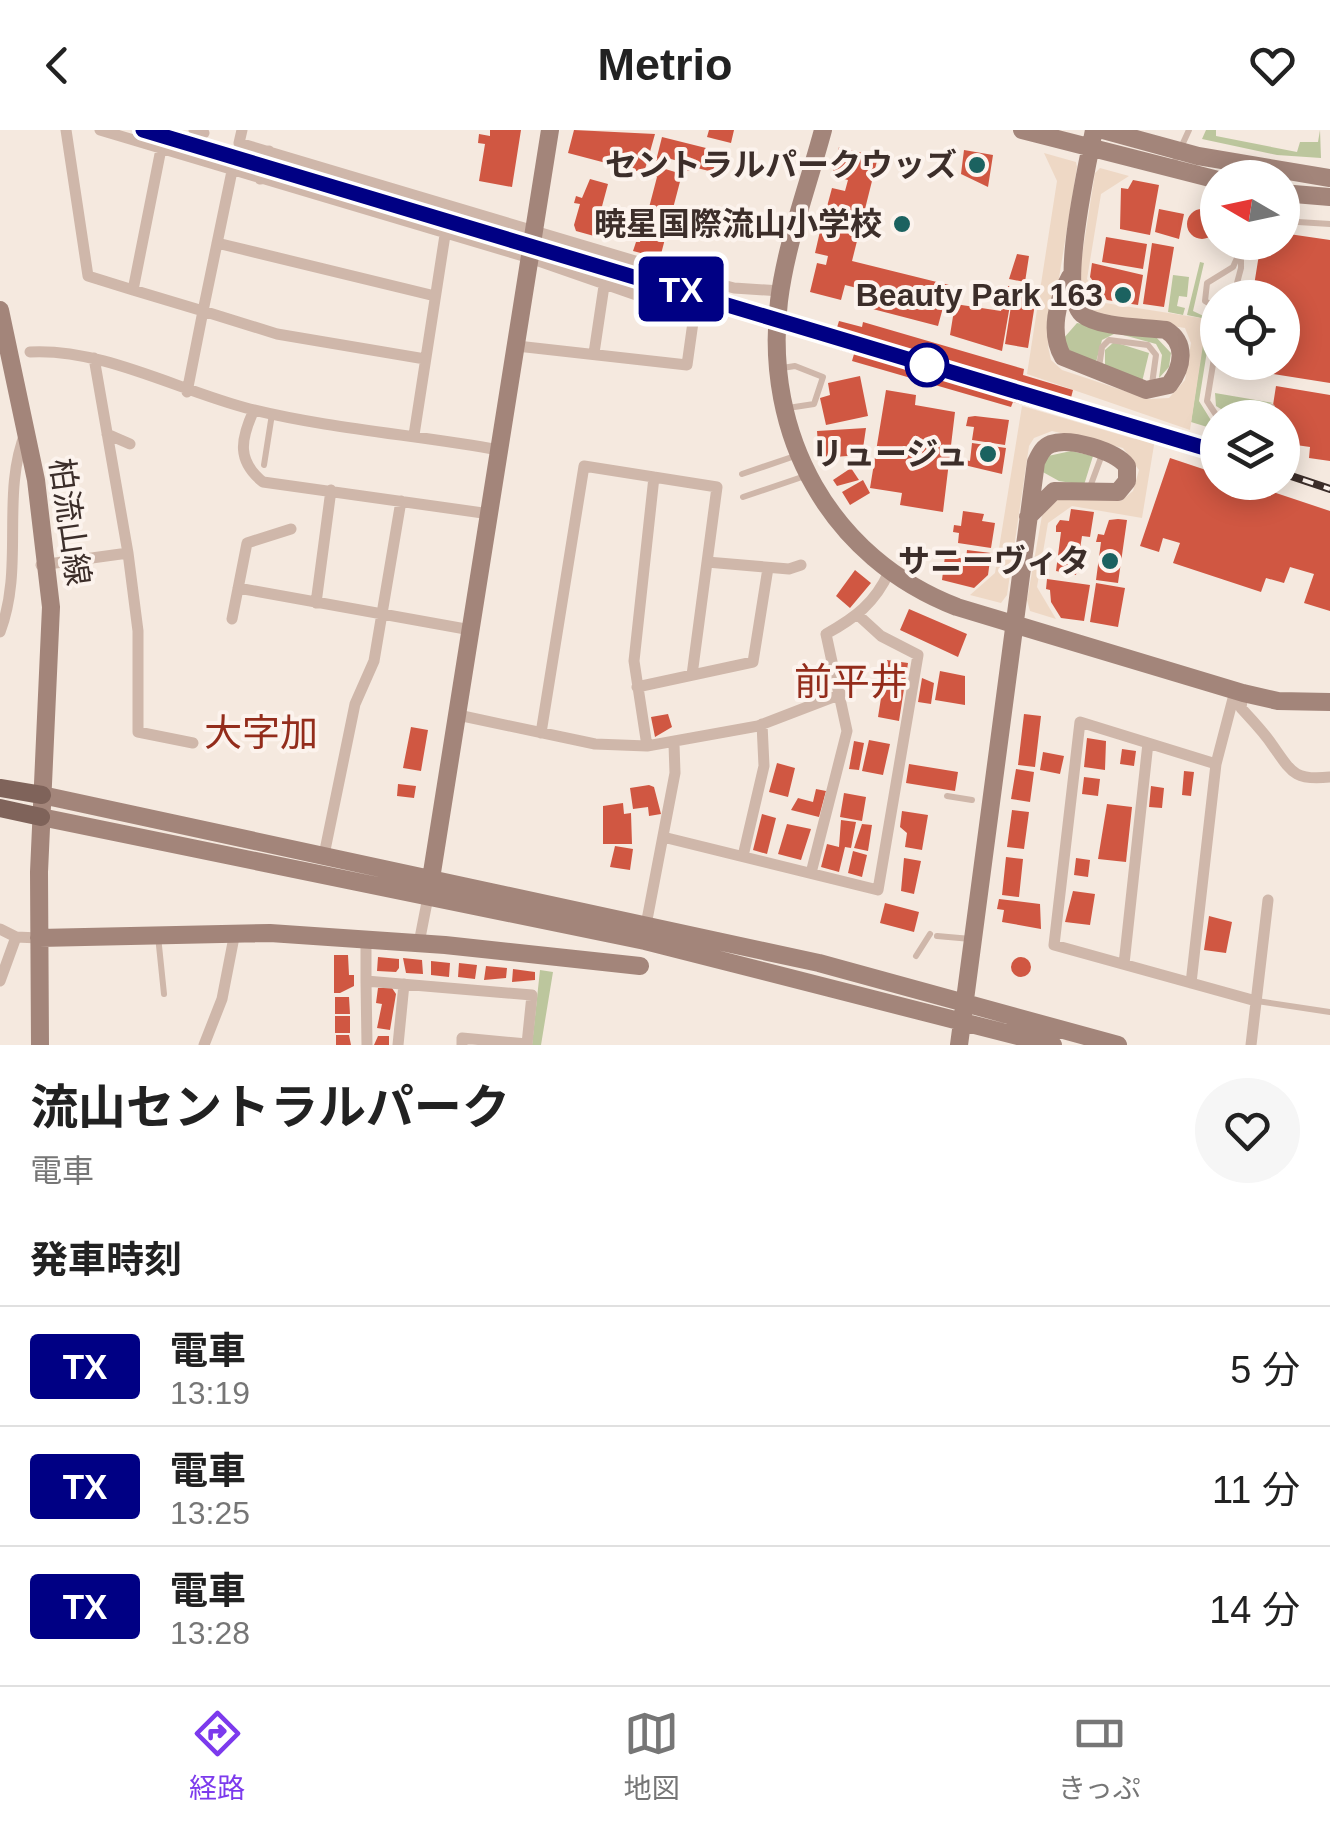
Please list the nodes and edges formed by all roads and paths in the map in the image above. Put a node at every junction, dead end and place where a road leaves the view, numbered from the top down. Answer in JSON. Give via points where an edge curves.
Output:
{"nodes":[{"id":1,"x":66,"y":130,"type":"edge"},
{"id":2,"x":100,"y":130,"type":"edge"},
{"id":3,"x":242,"y":130,"type":"edge"},
{"id":4,"x":550,"y":130,"type":"edge"},
{"id":5,"x":822,"y":130,"type":"edge"},
{"id":6,"x":1022,"y":130,"type":"edge"},
{"id":7,"x":1103,"y":130,"type":"edge"},
{"id":8,"x":1189,"y":130,"type":"edge"},
{"id":9,"x":1092,"y":139,"type":"edge"},
{"id":10,"x":161,"y":150,"type":"junction"},
{"id":11,"x":269,"y":151,"type":"junction"},
{"id":12,"x":1176,"y":160,"type":"junction"},
{"id":13,"x":232,"y":171,"type":"junction"},
{"id":14,"x":1200,"y":171,"type":"edge"},
{"id":15,"x":1330,"y":178,"type":"edge"},
{"id":16,"x":260,"y":179,"type":"junction"},
{"id":17,"x":1300,"y":194,"type":"edge"},
{"id":18,"x":1330,"y":197,"type":"edge"},
{"id":19,"x":1300,"y":222,"type":"edge"},
{"id":20,"x":1330,"y":224,"type":"edge"},
{"id":21,"x":535,"y":228,"type":"junction"},
{"id":22,"x":445,"y":235,"type":"junction"},
{"id":23,"x":218,"y":242,"type":"junction"},
{"id":24,"x":530,"y":258,"type":"junction"},
{"id":25,"x":1236,"y":260,"type":"edge"},
{"id":26,"x":662,"y":269,"type":"junction"},
{"id":27,"x":1070,"y":277,"type":"junction"},
{"id":28,"x":1212,"y":280,"type":"edge"},
{"id":29,"x":604,"y":286,"type":"junction"},
{"id":30,"x":133,"y":290,"type":"junction"},
{"id":31,"x":780,"y":291,"type":"junction"},
{"id":32,"x":435,"y":296,"type":"junction"},
{"id":33,"x":653,"y":303,"type":"junction"},
{"id":34,"x":0,"y":310,"type":"edge"},
{"id":35,"x":203,"y":311,"type":"junction"},
{"id":36,"x":1080,"y":312,"type":"junction"},
{"id":37,"x":1055,"y":337,"type":"junction"},
{"id":38,"x":4,"y":345,"type":"edge"},
{"id":39,"x":517,"y":346,"type":"junction"},
{"id":40,"x":30,"y":352,"type":"dead end"},
{"id":41,"x":594,"y":353,"type":"junction"},
{"id":42,"x":94,"y":358,"type":"junction"},
{"id":43,"x":425,"y":359,"type":"junction"},
{"id":44,"x":776,"y":368,"type":"junction"},
{"id":45,"x":1098,"y":373,"type":"junction"},
{"id":46,"x":1153,"y":391,"type":"junction"},
{"id":47,"x":187,"y":392,"type":"junction"},
{"id":48,"x":782,"y":409,"type":"junction"},
{"id":49,"x":254,"y":410,"type":"junction"},
{"id":50,"x":272,"y":414,"type":"junction"},
{"id":51,"x":26,"y":431,"type":"junction"},
{"id":52,"x":107,"y":434,"type":"junction"},
{"id":53,"x":414,"y":435,"type":"junction"},
{"id":54,"x":130,"y":444,"type":"dead end"},
{"id":55,"x":499,"y":450,"type":"junction"},
{"id":56,"x":1103,"y":451,"type":"junction"},
{"id":57,"x":797,"y":456,"type":"junction"},
{"id":58,"x":264,"y":465,"type":"dead end"},
{"id":59,"x":1034,"y":470,"type":"junction"},
{"id":60,"x":742,"y":474,"type":"dead end"},
{"id":61,"x":654,"y":476,"type":"junction"},
{"id":62,"x":806,"y":476,"type":"junction"},
{"id":63,"x":1062,"y":489,"type":"junction"},
{"id":64,"x":331,"y":490,"type":"junction"},
{"id":65,"x":1089,"y":493,"type":"junction"},
{"id":66,"x":743,"y":496,"type":"dead end"},
{"id":67,"x":401,"y":501,"type":"junction"},
{"id":68,"x":490,"y":514,"type":"junction"},
{"id":69,"x":1028,"y":517,"type":"junction"},
{"id":70,"x":291,"y":529,"type":"dead end"},
{"id":71,"x":128,"y":552,"type":"junction"},
{"id":72,"x":708,"y":562,"type":"junction"},
{"id":73,"x":44,"y":564,"type":"junction"},
{"id":74,"x":801,"y":565,"type":"dead end"},
{"id":75,"x":768,"y":568,"type":"junction"},
{"id":76,"x":889,"y":572,"type":"junction"},
{"id":77,"x":238,"y":588,"type":"junction"},
{"id":78,"x":4,"y":591,"type":"edge"},
{"id":79,"x":316,"y":603,"type":"junction"},
{"id":80,"x":381,"y":615,"type":"junction"},
{"id":81,"x":858,"y":615,"type":"junction"},
{"id":82,"x":232,"y":619,"type":"dead end"},
{"id":83,"x":1013,"y":624,"type":"junction"},
{"id":84,"x":471,"y":630,"type":"junction"},
{"id":85,"x":0,"y":632,"type":"edge"},
{"id":86,"x":692,"y":675,"type":"junction"},
{"id":87,"x":638,"y":686,"type":"junction"},
{"id":88,"x":1239,"y":692,"type":"junction"},
{"id":89,"x":841,"y":694,"type":"junction"},
{"id":90,"x":1330,"y":702,"type":"edge"},
{"id":91,"x":458,"y":715,"type":"junction"},
{"id":92,"x":762,"y":724,"type":"junction"},
{"id":93,"x":542,"y":733,"type":"junction"},
{"id":94,"x":193,"y":743,"type":"dead end"},
{"id":95,"x":1148,"y":743,"type":"junction"},
{"id":96,"x":674,"y":744,"type":"junction"},
{"id":97,"x":648,"y":746,"type":"junction"},
{"id":98,"x":1216,"y":764,"type":"junction"},
{"id":99,"x":1330,"y":777,"type":"edge"},
{"id":100,"x":0,"y":788,"type":"edge"},
{"id":101,"x":42,"y":795,"type":"junction"},
{"id":102,"x":946,"y":796,"type":"dead end"},
{"id":103,"x":972,"y":800,"type":"dead end"},
{"id":104,"x":0,"y":808,"type":"edge"},
{"id":105,"x":42,"y":817,"type":"junction"},
{"id":106,"x":663,"y":837,"type":"junction"},
{"id":107,"x":324,"y":854,"type":"junction"},
{"id":108,"x":743,"y":856,"type":"junction"},
{"id":109,"x":811,"y":874,"type":"junction"},
{"id":110,"x":432,"y":878,"type":"junction"},
{"id":111,"x":428,"y":897,"type":"junction"},
{"id":112,"x":1268,"y":900,"type":"dead end"},
{"id":113,"x":646,"y":926,"type":"junction"},
{"id":114,"x":0,"y":929,"type":"edge"},
{"id":115,"x":235,"y":932,"type":"junction"},
{"id":116,"x":158,"y":935,"type":"junction"},
{"id":117,"x":16,"y":937,"type":"junction"},
{"id":118,"x":39,"y":938,"type":"junction"},
{"id":119,"x":972,"y":939,"type":"junction"},
{"id":120,"x":366,"y":940,"type":"junction"},
{"id":121,"x":419,"y":943,"type":"junction"},
{"id":122,"x":916,"y":956,"type":"dead end"},
{"id":123,"x":1124,"y":964,"type":"junction"},
{"id":124,"x":640,"y":966,"type":"dead end"},
{"id":125,"x":0,"y":981,"type":"edge"},
{"id":126,"x":366,"y":981,"type":"junction"},
{"id":127,"x":1191,"y":983,"type":"junction"},
{"id":128,"x":404,"y":984,"type":"junction"},
{"id":129,"x":164,"y":994,"type":"dead end"},
{"id":130,"x":1256,"y":1001,"type":"junction"},
{"id":131,"x":963,"y":1011,"type":"junction"},
{"id":132,"x":1330,"y":1012,"type":"edge"},
{"id":133,"x":40,"y":1045,"type":"edge"},
{"id":134,"x":204,"y":1045,"type":"edge"},
{"id":135,"x":367,"y":1045,"type":"edge"},
{"id":136,"x":398,"y":1045,"type":"edge"},
{"id":137,"x":462,"y":1045,"type":"edge"},
{"id":138,"x":959,"y":1045,"type":"edge"},
{"id":139,"x":1053,"y":1045,"type":"edge"},
{"id":140,"x":1118,"y":1045,"type":"edge"},
{"id":141,"x":1251,"y":1045,"type":"edge"}],
"edges":[{"from":1,"to":30,"type":"street","via":[[88,276]]},
{"from":2,"to":10,"type":"street"},
{"from":3,"to":11,"type":"street","via":[[239,142]]},
{"from":4,"to":21,"type":"street"},
{"from":5,"to":31,"type":"street"},
{"from":6,"to":9,"type":"street"},
{"from":7,"to":12,"type":"street"},
{"from":8,"to":12,"type":"lane"},
{"from":9,"to":12,"type":"street"},
{"from":9,"to":27,"type":"street"},
{"from":10,"to":13,"type":"street"},
{"from":10,"to":30,"type":"street"},
{"from":11,"to":16,"type":"street"},
{"from":11,"to":21,"type":"street"},
{"from":12,"to":14,"type":"street"},
{"from":12,"to":15,"type":"street"},
{"from":13,"to":16,"type":"street"},
{"from":13,"to":23,"type":"street"},
{"from":16,"to":22,"type":"street"},
{"from":17,"to":18,"type":"street"},
{"from":19,"to":20,"type":"lane"},
{"from":21,"to":24,"type":"street"},
{"from":21,"to":26,"type":"street"},
{"from":22,"to":24,"type":"street"},
{"from":22,"to":32,"type":"street"},
{"from":23,"to":32,"type":"street"},
{"from":23,"to":35,"type":"street"},
{"from":24,"to":29,"type":"street"},
{"from":24,"to":39,"type":"street"},
{"from":25,"to":28,"type":"lane"},
{"from":26,"to":31,"type":"street","via":[[734,288]]},
{"from":26,"to":33,"type":"street"},
{"from":27,"to":36,"type":"street"},
{"from":27,"to":37,"type":"street"},
{"from":29,"to":33,"type":"street"},
{"from":29,"to":41,"type":"street"},
{"from":30,"to":35,"type":"street"},
{"from":31,"to":44,"type":"street"},
{"from":32,"to":43,"type":"street"},
{"from":33,"to":41,"type":"street","via":[[694,315],[686,365]]},
{"from":34,"to":38,"type":"street","name":"柏流山線"},
{"from":35,"to":43,"type":"street","via":[[276,334]]},
{"from":35,"to":47,"type":"street"},
{"from":36,"to":37,"type":"street"},
{"from":36,"to":46,"type":"street","via":[[1174,336],[1181,350],[1178,370],[1168,385]]},
{"from":37,"to":45,"type":"street","via":[[1062,357]]},
{"from":38,"to":51,"type":"street","name":"柏流山線"},
{"from":39,"to":41,"type":"street"},
{"from":39,"to":55,"type":"street"},
{"from":40,"to":42,"type":"street"},
{"from":42,"to":47,"type":"street"},
{"from":42,"to":52,"type":"street"},
{"from":43,"to":53,"type":"street"},
{"from":44,"to":48,"type":"street"},
{"from":44,"to":48,"type":"lane","via":[[795,366],[823,377],[814,404]]},
{"from":45,"to":46,"type":"street"},
{"from":45,"to":46,"type":"lane","via":[[1109,340],[1148,346],[1156,355]]},
{"from":47,"to":49,"type":"street"},
{"from":48,"to":57,"type":"street"},
{"from":49,"to":50,"type":"street"},
{"from":49,"to":64,"type":"street","via":[[243,442],[245,467],[270,484]]},
{"from":50,"to":53,"type":"street"},
{"from":50,"to":58,"type":"lane"},
{"from":51,"to":73,"type":"street","name":"柏流山線"},
{"from":51,"to":78,"type":"street","via":[[14,453],[9,488]]},
{"from":52,"to":54,"type":"street"},
{"from":52,"to":71,"type":"street"},
{"from":53,"to":55,"type":"street"},
{"from":55,"to":68,"type":"street"},
{"from":56,"to":59,"type":"street","via":[[1052,443]]},
{"from":56,"to":65,"type":"lane"},
{"from":56,"to":65,"type":"street","via":[[1126,466],[1126,481],[1112,494]]},
{"from":57,"to":60,"type":"lane"},
{"from":57,"to":62,"type":"street"},
{"from":59,"to":63,"type":"street"},
{"from":59,"to":69,"type":"street"},
{"from":61,"to":72,"type":"street","via":[[717,486]]},
{"from":61,"to":87,"type":"street","via":[[634,660]]},
{"from":61,"to":93,"type":"street","via":[[584,466]]},
{"from":62,"to":66,"type":"lane"},
{"from":62,"to":76,"type":"street","via":[[858,544]]},
{"from":63,"to":65,"type":"street"},
{"from":63,"to":69,"type":"street","via":[[1048,494]]},
{"from":64,"to":67,"type":"street"},
{"from":64,"to":79,"type":"street"},
{"from":67,"to":68,"type":"street"},
{"from":67,"to":80,"type":"street"},
{"from":68,"to":84,"type":"street"},
{"from":69,"to":83,"type":"street"},
{"from":70,"to":77,"type":"street","via":[[247,543]]},
{"from":71,"to":73,"type":"street"},
{"from":71,"to":94,"type":"street","via":[[138,631],[138,732]]},
{"from":72,"to":75,"type":"street"},
{"from":72,"to":86,"type":"street"},
{"from":73,"to":101,"type":"street","name":"柏流山線","via":[[50,676]]},
{"from":74,"to":75,"type":"street"},
{"from":75,"to":86,"type":"street","via":[[754,662]]},
{"from":76,"to":81,"type":"street"},
{"from":76,"to":83,"type":"street","via":[[936,599]]},
{"from":77,"to":79,"type":"street"},
{"from":77,"to":82,"type":"street"},
{"from":78,"to":85,"type":"street"},
{"from":79,"to":80,"type":"street"},
{"from":80,"to":84,"type":"street"},
{"from":80,"to":107,"type":"street"},
{"from":81,"to":89,"type":"street","via":[[826,634]]},
{"from":81,"to":109,"type":"street","via":[[918,655],[878,890]]},
{"from":83,"to":88,"type":"street"},
{"from":83,"to":119,"type":"street"},
{"from":84,"to":91,"type":"street"},
{"from":86,"to":87,"type":"street"},
{"from":87,"to":97,"type":"street"},
{"from":88,"to":90,"type":"street"},
{"from":88,"to":98,"type":"street"},
{"from":88,"to":99,"type":"street","via":[[1241,708],[1288,772],[1302,780]]},
{"from":89,"to":92,"type":"street"},
{"from":89,"to":109,"type":"street","via":[[845,743]]},
{"from":91,"to":93,"type":"street"},
{"from":91,"to":110,"type":"street"},
{"from":92,"to":96,"type":"street"},
{"from":92,"to":108,"type":"street","via":[[764,766]]},
{"from":93,"to":97,"type":"street"},
{"from":95,"to":98,"type":"street"},
{"from":95,"to":123,"type":"street"},
{"from":95,"to":123,"type":"street","via":[[1080,722],[1054,945]]},
{"from":96,"to":97,"type":"street"},
{"from":96,"to":106,"type":"street"},
{"from":98,"to":127,"type":"street"},
{"from":100,"to":101,"type":"main road"},
{"from":101,"to":105,"type":"street","name":"柏流山線"},
{"from":101,"to":107,"type":"street"},
{"from":102,"to":103,"type":"lane"},
{"from":104,"to":105,"type":"main road"},
{"from":105,"to":111,"type":"street"},
{"from":105,"to":118,"type":"street","name":"柏流山線"},
{"from":106,"to":108,"type":"street"},
{"from":106,"to":113,"type":"street"},
{"from":107,"to":110,"type":"street"},
{"from":108,"to":109,"type":"street"},
{"from":110,"to":111,"type":"street"},
{"from":110,"to":113,"type":"street"},
{"from":111,"to":121,"type":"street"},
{"from":111,"to":131,"type":"street"},
{"from":112,"to":130,"type":"street"},
{"from":113,"to":131,"type":"street"},
{"from":114,"to":117,"type":"street"},
{"from":115,"to":116,"type":"street"},
{"from":115,"to":120,"type":"street"},
{"from":115,"to":134,"type":"street","via":[[222,999]]},
{"from":116,"to":118,"type":"street"},
{"from":116,"to":129,"type":"lane"},
{"from":117,"to":118,"type":"street"},
{"from":117,"to":125,"type":"street"},
{"from":118,"to":133,"type":"street","name":"柏流山線"},
{"from":119,"to":122,"type":"lane","via":[[934,935]]},
{"from":119,"to":131,"type":"street"},
{"from":120,"to":121,"type":"street"},
{"from":120,"to":126,"type":"street"},
{"from":121,"to":124,"type":"street"},
{"from":123,"to":127,"type":"street"},
{"from":126,"to":128,"type":"street"},
{"from":126,"to":135,"type":"street"},
{"from":127,"to":130,"type":"street"},
{"from":128,"to":136,"type":"street"},
{"from":128,"to":137,"type":"street","via":[[532,995],[527,1044],[462,1038]]},
{"from":130,"to":132,"type":"lane"},
{"from":130,"to":141,"type":"street"},
{"from":131,"to":138,"type":"street"},
{"from":131,"to":139,"type":"street"},
{"from":131,"to":140,"type":"street"}]}
